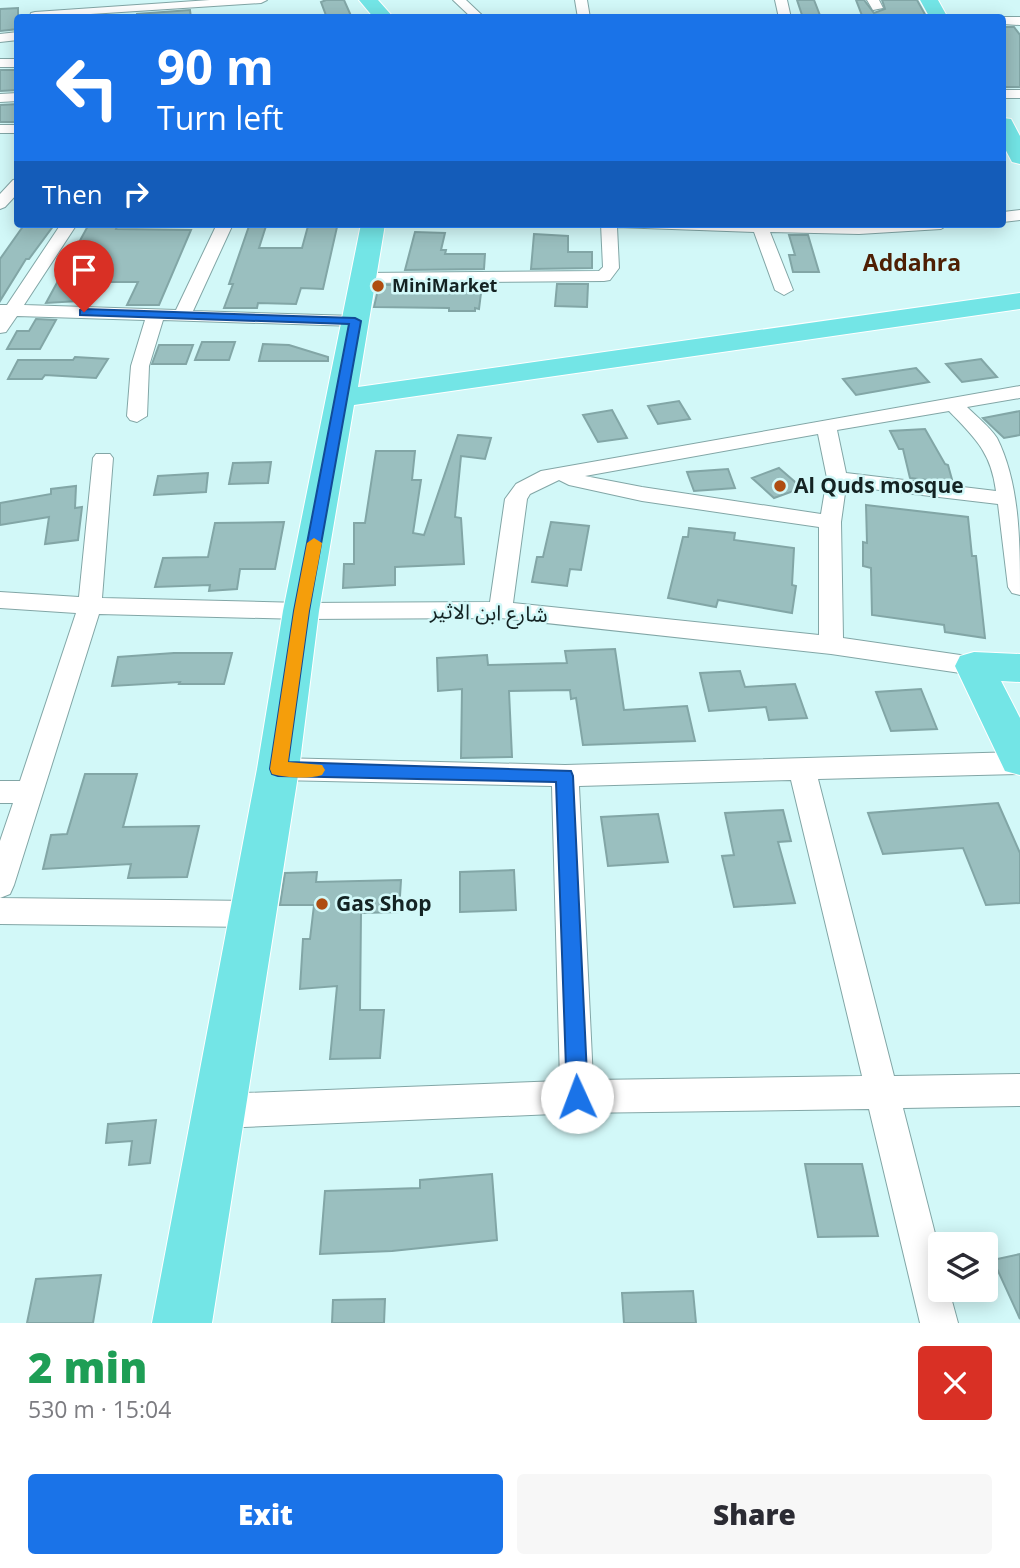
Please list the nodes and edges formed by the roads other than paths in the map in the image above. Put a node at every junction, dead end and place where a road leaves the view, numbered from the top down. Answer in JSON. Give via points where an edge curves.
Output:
{"nodes":[{"id":1,"x":261,"y":0,"type":"edge"},
{"id":2,"x":368,"y":0,"type":"edge"},
{"id":3,"x":459,"y":0,"type":"edge"},
{"id":4,"x":211,"y":3,"type":"junction"},
{"id":5,"x":125,"y":4,"type":"edge"},
{"id":6,"x":50,"y":14,"type":"edge"},
{"id":7,"x":219,"y":14,"type":"edge"},
{"id":8,"x":381,"y":14,"type":"edge"},
{"id":9,"x":475,"y":14,"type":"edge"},
{"id":10,"x":1006,"y":131,"type":"edge"},
{"id":11,"x":1020,"y":157,"type":"edge"},
{"id":12,"x":14,"y":188,"type":"edge"},
{"id":13,"x":0,"y":204,"type":"edge"},
{"id":14,"x":66,"y":228,"type":"edge"},
{"id":15,"x":223,"y":228,"type":"edge"},
{"id":16,"x":372,"y":228,"type":"edge"},
{"id":17,"x":609,"y":228,"type":"edge"},
{"id":18,"x":760,"y":228,"type":"edge"},
{"id":19,"x":826,"y":228,"type":"edge"},
{"id":20,"x":875,"y":228,"type":"edge"},
{"id":21,"x":364,"y":278,"type":"junction"},
{"id":22,"x":1020,"y":287,"type":"edge"},
{"id":23,"x":784,"y":290,"type":"dead end"},
{"id":24,"x":1020,"y":301,"type":"edge"},
{"id":25,"x":6,"y":311,"type":"edge"},
{"id":26,"x":156,"y":314,"type":"junction"},
{"id":27,"x":183,"y":314,"type":"junction"},
{"id":28,"x":355,"y":321,"type":"junction"},
{"id":29,"x":0,"y":328,"type":"edge"},
{"id":30,"x":344,"y":392,"type":"junction"},
{"id":31,"x":1020,"y":392,"type":"edge"},
{"id":32,"x":953,"y":404,"type":"junction"},
{"id":33,"x":137,"y":416,"type":"dead end"},
{"id":34,"x":827,"y":428,"type":"junction"},
{"id":35,"x":103,"y":458,"type":"dead end"},
{"id":36,"x":548,"y":476,"type":"junction"},
{"id":37,"x":836,"y":478,"type":"junction"},
{"id":38,"x":1009,"y":499,"type":"junction"},
{"id":39,"x":830,"y":522,"type":"junction"},
{"id":40,"x":1020,"y":587,"type":"edge"},
{"id":41,"x":0,"y":600,"type":"edge"},
{"id":42,"x":90,"y":606,"type":"junction"},
{"id":43,"x":500,"y":610,"type":"junction"},
{"id":44,"x":301,"y":611,"type":"junction"},
{"id":45,"x":831,"y":645,"type":"junction"},
{"id":46,"x":974,"y":666,"type":"junction"},
{"id":47,"x":1020,"y":668,"type":"edge"},
{"id":48,"x":1020,"y":761,"type":"edge"},
{"id":49,"x":278,"y":769,"type":"junction"},
{"id":50,"x":802,"y":769,"type":"junction"},
{"id":51,"x":565,"y":776,"type":"junction"},
{"id":52,"x":0,"y":792,"type":"edge"},
{"id":53,"x":31,"y":792,"type":"junction"},
{"id":54,"x":0,"y":885,"type":"edge"},
{"id":55,"x":0,"y":911,"type":"edge"},
{"id":56,"x":253,"y":914,"type":"junction"},
{"id":57,"x":1020,"y":1090,"type":"edge"},
{"id":58,"x":880,"y":1091,"type":"junction"},
{"id":59,"x":577,"y":1097,"type":"junction"},
{"id":60,"x":219,"y":1111,"type":"junction"},
{"id":61,"x":182,"y":1323,"type":"edge"},
{"id":62,"x":939,"y":1323,"type":"edge"}],
"edges":[{"from":1,"to":4,"type":"street"},
{"from":2,"to":8,"type":"main road"},
{"from":3,"to":9,"type":"street"},
{"from":4,"to":5,"type":"street"},
{"from":4,"to":7,"type":"street"},
{"from":5,"to":6,"type":"street"},
{"from":10,"to":11,"type":"main road"},
{"from":12,"to":13,"type":"street"},
{"from":14,"to":25,"type":"street"},
{"from":15,"to":27,"type":"street"},
{"from":16,"to":21,"type":"main road"},
{"from":17,"to":21,"type":"street","via":[[611,268],[604,276]]},
{"from":18,"to":23,"type":"street"},
{"from":19,"to":20,"type":"street"},
{"from":21,"to":28,"type":"main road"},
{"from":22,"to":30,"type":"main road"},
{"from":24,"to":30,"type":"main road"},
{"from":25,"to":26,"type":"street"},
{"from":25,"to":29,"type":"street"},
{"from":26,"to":27,"type":"street"},
{"from":26,"to":33,"type":"street","via":[[141,366]]},
{"from":27,"to":28,"type":"street"},
{"from":28,"to":30,"type":"main road"},
{"from":30,"to":44,"type":"main road"},
{"from":31,"to":32,"type":"street"},
{"from":32,"to":34,"type":"street"},
{"from":32,"to":38,"type":"street","via":[[988,439],[1003,467]]},
{"from":34,"to":36,"type":"street"},
{"from":34,"to":37,"type":"street"},
{"from":35,"to":42,"type":"street"},
{"from":36,"to":39,"type":"street"},
{"from":36,"to":43,"type":"street","via":[[523,489],[516,499]]},
{"from":37,"to":38,"type":"street"},
{"from":37,"to":39,"type":"street"},
{"from":38,"to":40,"type":"street"},
{"from":39,"to":45,"type":"street"},
{"from":41,"to":42,"type":"street","name":"شارع ابن الاثير"},
{"from":42,"to":44,"type":"street","name":"شارع ابن الاثير"},
{"from":42,"to":53,"type":"street"},
{"from":43,"to":44,"type":"street","name":"شارع ابن الاثير"},
{"from":43,"to":45,"type":"street","name":"شارع ابن الاثير"},
{"from":44,"to":49,"type":"main road"},
{"from":45,"to":46,"type":"street","name":"شارع ابن الاثير"},
{"from":46,"to":47,"type":"main road"},
{"from":46,"to":48,"type":"main road"},
{"from":48,"to":50,"type":"street"},
{"from":49,"to":51,"type":"street"},
{"from":49,"to":56,"type":"main road"},
{"from":50,"to":51,"type":"street"},
{"from":50,"to":58,"type":"street"},
{"from":51,"to":59,"type":"street"},
{"from":52,"to":53,"type":"street"},
{"from":53,"to":54,"type":"street"},
{"from":55,"to":56,"type":"street"},
{"from":56,"to":60,"type":"main road"},
{"from":57,"to":58,"type":"street"},
{"from":58,"to":59,"type":"street"},
{"from":58,"to":62,"type":"street"},
{"from":59,"to":60,"type":"street"},
{"from":60,"to":61,"type":"main road"}]}
